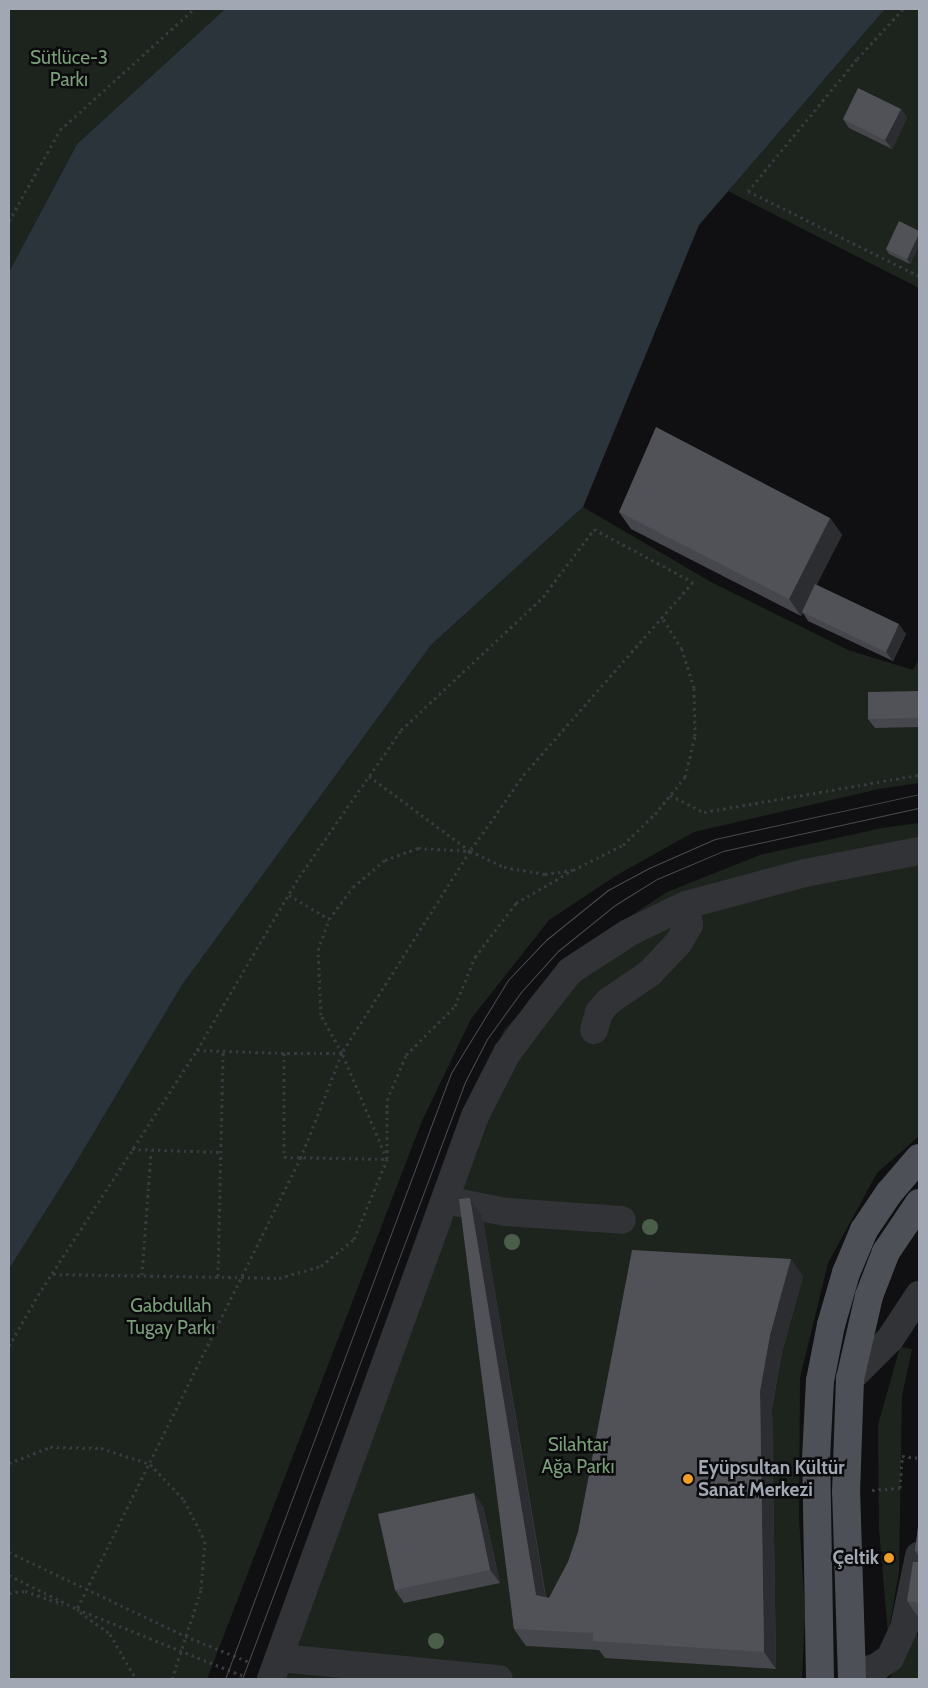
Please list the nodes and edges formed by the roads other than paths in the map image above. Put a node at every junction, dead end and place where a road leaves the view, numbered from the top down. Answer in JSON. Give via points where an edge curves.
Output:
{"nodes":[{"id":1,"x":919,"y":851,"type":"edge"},
{"id":2,"x":686,"y":905,"type":"junction"},
{"id":3,"x":594,"y":1030,"type":"dead end"},
{"id":4,"x":919,"y":1158,"type":"edge"},
{"id":5,"x":445,"y":1200,"type":"junction"},
{"id":6,"x":919,"y":1203,"type":"edge"},
{"id":7,"x":622,"y":1220,"type":"dead end"},
{"id":8,"x":919,"y":1295,"type":"edge"},
{"id":9,"x":850,"y":1379,"type":"junction"},
{"id":10,"x":919,"y":1556,"type":"edge"},
{"id":11,"x":341,"y":1671,"type":"edge"},
{"id":12,"x":269,"y":1672,"type":"edge"},
{"id":13,"x":852,"y":1677,"type":"edge"},
{"id":14,"x":499,"y":1679,"type":"edge"},
{"id":15,"x":820,"y":1679,"type":"edge"}],
"edges":[{"from":1,"to":2,"type":"street","via":[[805,873]]},
{"from":2,"to":3,"type":"street","via":[[689,925],[679,942],[650,973],[609,1001],[599,1012]]},
{"from":2,"to":5,"type":"street","via":[[628,932],[570,971],[507,1053],[475,1116]]},
{"from":4,"to":15,"type":"main road","via":[[889,1193],[864,1230],[846,1273],[829,1334],[816,1419]]},
{"from":5,"to":7,"type":"street","via":[[506,1212]]},
{"from":5,"to":12,"type":"street"},
{"from":6,"to":9,"type":"main road","via":[[905,1220],[869,1296]]},
{"from":8,"to":9,"type":"street","via":[[890,1339]]},
{"from":9,"to":13,"type":"main road","via":[[846,1493],[847,1606]]},
{"from":10,"to":13,"type":"street","via":[[904,1628],[890,1658]]},
{"from":11,"to":12,"type":"street"},
{"from":11,"to":14,"type":"street"}]}
